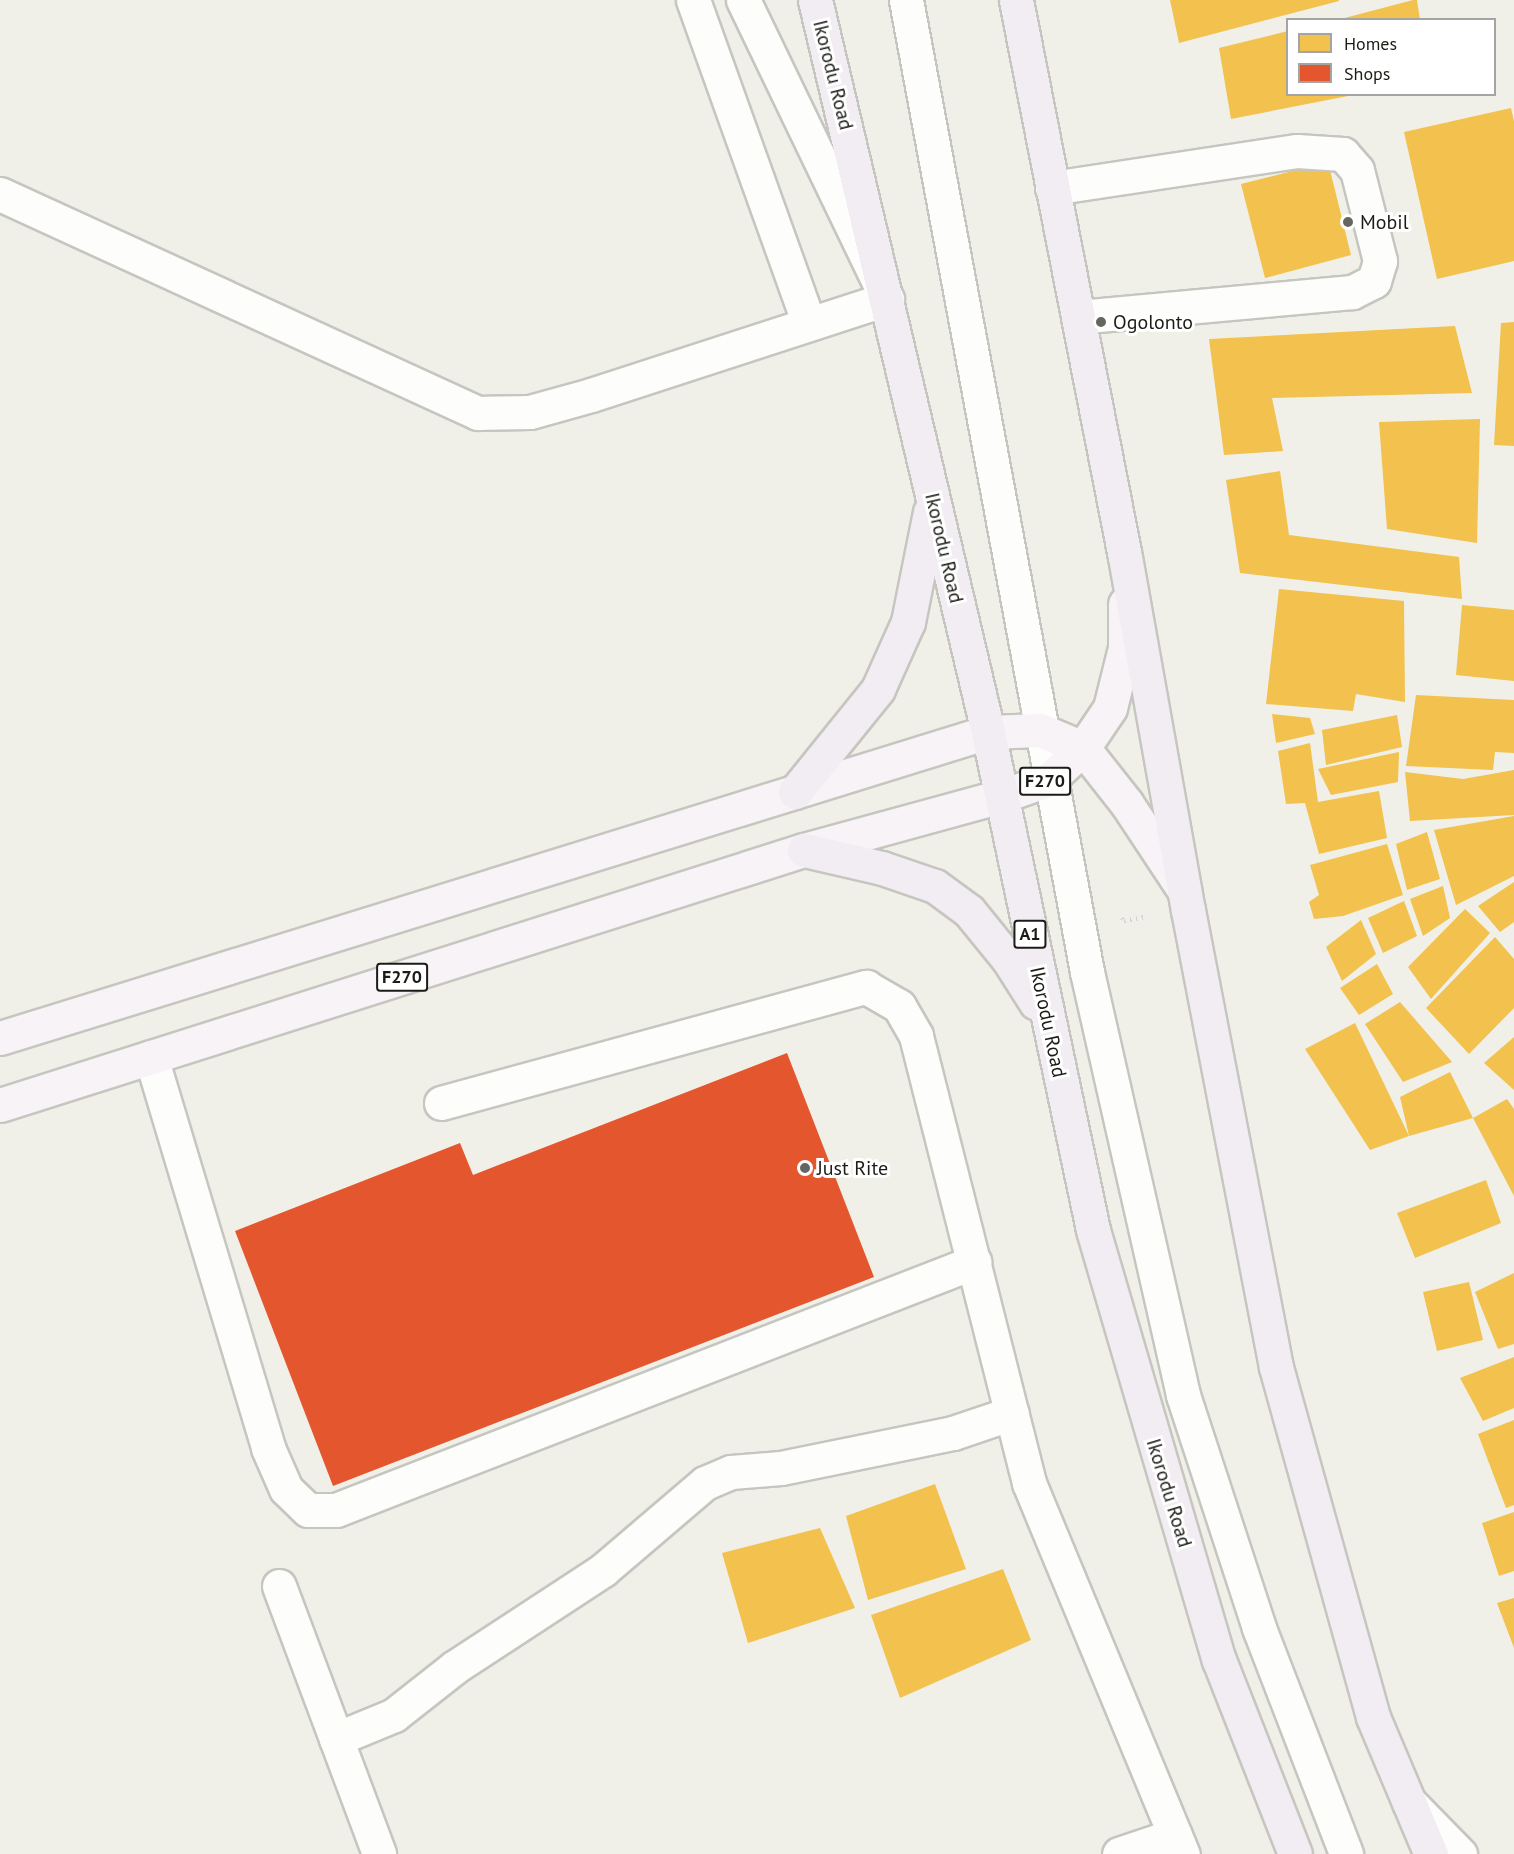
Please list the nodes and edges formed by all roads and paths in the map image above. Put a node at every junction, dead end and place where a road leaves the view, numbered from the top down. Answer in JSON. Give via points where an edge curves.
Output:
{"nodes":[{"id":1,"x":693,"y":0,"type":"edge"},
{"id":2,"x":743,"y":0,"type":"edge"},
{"id":3,"x":814,"y":0,"type":"edge"},
{"id":4,"x":906,"y":0,"type":"edge"},
{"id":5,"x":1016,"y":0,"type":"edge"},
{"id":6,"x":1053,"y":188,"type":"junction"},
{"id":7,"x":0,"y":194,"type":"edge"},
{"id":8,"x":887,"y":299,"type":"junction"},
{"id":9,"x":1079,"y":317,"type":"junction"},
{"id":10,"x":809,"y":324,"type":"junction"},
{"id":11,"x":932,"y":502,"type":"junction"},
{"id":12,"x":1125,"y":557,"type":"junction"},
{"id":13,"x":1040,"y":730,"type":"junction"},
{"id":14,"x":988,"y":732,"type":"junction"},
{"id":15,"x":1083,"y":748,"type":"junction"},
{"id":16,"x":1050,"y":779,"type":"junction"},
{"id":17,"x":795,"y":792,"type":"junction"},
{"id":18,"x":1002,"y":796,"type":"junction"},
{"id":19,"x":804,"y":850,"type":"junction"},
{"id":20,"x":1184,"y":890,"type":"junction"},
{"id":21,"x":1047,"y":1020,"type":"junction"},
{"id":22,"x":0,"y":1038,"type":"edge"},
{"id":23,"x":151,"y":1057,"type":"junction"},
{"id":24,"x":441,"y":1103,"type":"dead end"},
{"id":25,"x":0,"y":1105,"type":"edge"},
{"id":26,"x":974,"y":1262,"type":"junction"},
{"id":27,"x":1012,"y":1413,"type":"junction"},
{"id":28,"x":279,"y":1586,"type":"dead end"},
{"id":29,"x":336,"y":1739,"type":"junction"},
{"id":30,"x":1408,"y":1800,"type":"junction"},
{"id":31,"x":1179,"y":1845,"type":"edge"},
{"id":32,"x":380,"y":1854,"type":"edge"},
{"id":33,"x":1119,"y":1854,"type":"edge"},
{"id":34,"x":1295,"y":1854,"type":"edge"},
{"id":35,"x":1346,"y":1854,"type":"edge"},
{"id":36,"x":1431,"y":1854,"type":"edge"},
{"id":37,"x":1460,"y":1854,"type":"edge"}],
"edges":[{"from":1,"to":10,"type":"street"},
{"from":2,"to":8,"type":"street"},
{"from":3,"to":8,"type":"highway","name":"Ikorodu Road","number":"A1"},
{"from":4,"to":13,"type":"street"},
{"from":5,"to":6,"type":"highway"},
{"from":6,"to":9,"type":"highway"},
{"from":6,"to":9,"type":"street","via":[[1297,152],[1343,154],[1357,170],[1380,261],[1374,281],[1352,292]]},
{"from":7,"to":10,"type":"street","via":[[478,413],[530,412],[560,404]]},
{"from":8,"to":10,"type":"street"},
{"from":8,"to":11,"type":"highway","name":"Ikorodu Road","number":"A1"},
{"from":9,"to":12,"type":"highway"},
{"from":11,"to":14,"type":"highway","name":"Ikorodu Road","number":"A1"},
{"from":11,"to":17,"type":"highway","via":[[908,621],[878,689]]},
{"from":12,"to":15,"type":"main road","number":"F270","via":[[1125,648],[1110,708]]},
{"from":12,"to":20,"type":"highway"},
{"from":13,"to":14,"type":"main road","number":"F270"},
{"from":13,"to":15,"type":"main road","number":"F270"},
{"from":13,"to":16,"type":"street"},
{"from":14,"to":17,"type":"main road","number":"F270"},
{"from":14,"to":18,"type":"highway","name":"Ikorodu Road","number":"A1"},
{"from":15,"to":16,"type":"main road","number":"F270"},
{"from":15,"to":20,"type":"main road","number":"F270","via":[[1127,804]]},
{"from":16,"to":18,"type":"main road","number":"F270"},
{"from":16,"to":35,"type":"street","via":[[1087,972],[1183,1395],[1259,1628]]},
{"from":17,"to":22,"type":"main road","number":"F270"},
{"from":18,"to":19,"type":"main road","number":"F270"},
{"from":18,"to":21,"type":"highway","name":"Ikorodu Road","number":"A1"},
{"from":19,"to":21,"type":"highway","via":[[882,868],[935,886],[969,911],[1008,959]]},
{"from":19,"to":23,"type":"main road","number":"F270"},
{"from":20,"to":30,"type":"highway","via":[[1276,1367],[1373,1717]]},
{"from":21,"to":34,"type":"highway","name":"Ikorodu Road","number":"A1","via":[[1093,1230],[1163,1473],[1220,1660]]},
{"from":23,"to":25,"type":"main road","number":"F270"},
{"from":23,"to":26,"type":"street","via":[[268,1448],[286,1489],[308,1510],[336,1510]]},
{"from":24,"to":26,"type":"street","via":[[866,987],[899,1006],[916,1036]]},
{"from":26,"to":27,"type":"street"},
{"from":27,"to":29,"type":"street","via":[[952,1433],[782,1468],[731,1472],[705,1483],[603,1570],[456,1667],[394,1715]]},
{"from":27,"to":31,"type":"street","via":[[1029,1483]]},
{"from":28,"to":29,"type":"street"},
{"from":29,"to":32,"type":"street"},
{"from":30,"to":36,"type":"highway"},
{"from":30,"to":37,"type":"street"},
{"from":31,"to":33,"type":"street"}]}
